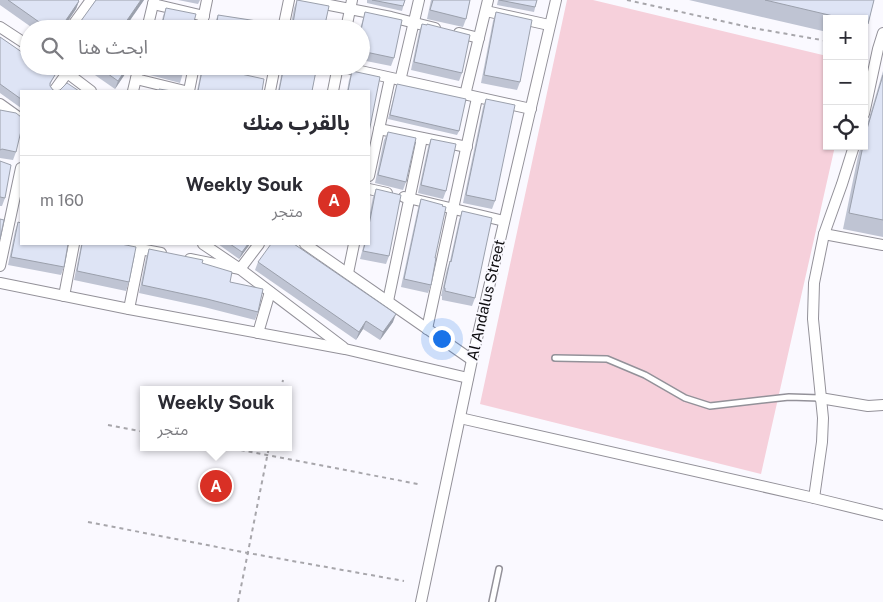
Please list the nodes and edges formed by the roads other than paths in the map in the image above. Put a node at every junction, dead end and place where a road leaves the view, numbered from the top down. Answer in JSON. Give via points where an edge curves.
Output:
{"nodes":[{"id":1,"x":74,"y":0,"type":"edge"},
{"id":2,"x":207,"y":0,"type":"edge"},
{"id":3,"x":289,"y":0,"type":"edge"},
{"id":4,"x":304,"y":0,"type":"edge"},
{"id":5,"x":419,"y":0,"type":"edge"},
{"id":6,"x":488,"y":0,"type":"edge"},
{"id":7,"x":556,"y":0,"type":"edge"},
{"id":8,"x":153,"y":2,"type":"edge"},
{"id":9,"x":88,"y":4,"type":"edge"},
{"id":10,"x":351,"y":4,"type":"edge"},
{"id":11,"x":486,"y":11,"type":"junction"},
{"id":12,"x":204,"y":16,"type":"junction"},
{"id":13,"x":76,"y":20,"type":"edge"},
{"id":14,"x":149,"y":20,"type":"edge"},
{"id":15,"x":203,"y":20,"type":"edge"},
{"id":16,"x":285,"y":20,"type":"edge"},
{"id":17,"x":348,"y":20,"type":"edge"},
{"id":18,"x":414,"y":23,"type":"junction"},
{"id":19,"x":550,"y":25,"type":"junction"},
{"id":20,"x":0,"y":27,"type":"edge"},
{"id":21,"x":883,"y":33,"type":"edge"},
{"id":22,"x":479,"y":38,"type":"junction"},
{"id":23,"x":20,"y":40,"type":"edge"},
{"id":24,"x":370,"y":74,"type":"edge"},
{"id":25,"x":66,"y":75,"type":"edge"},
{"id":26,"x":70,"y":75,"type":"edge"},
{"id":27,"x":137,"y":75,"type":"edge"},
{"id":28,"x":191,"y":75,"type":"edge"},
{"id":29,"x":273,"y":75,"type":"edge"},
{"id":30,"x":336,"y":75,"type":"edge"},
{"id":31,"x":136,"y":79,"type":"junction"},
{"id":32,"x":395,"y":80,"type":"junction"},
{"id":33,"x":55,"y":90,"type":"edge"},
{"id":34,"x":90,"y":90,"type":"edge"},
{"id":35,"x":133,"y":90,"type":"edge"},
{"id":36,"x":183,"y":90,"type":"edge"},
{"id":37,"x":187,"y":90,"type":"edge"},
{"id":38,"x":270,"y":90,"type":"edge"},
{"id":39,"x":333,"y":90,"type":"edge"},
{"id":40,"x":465,"y":95,"type":"junction"},
{"id":41,"x":477,"y":98,"type":"junction"},
{"id":42,"x":0,"y":104,"type":"edge"},
{"id":43,"x":866,"y":105,"type":"edge"},
{"id":44,"x":531,"y":109,"type":"junction"},
{"id":45,"x":20,"y":117,"type":"edge"},
{"id":46,"x":379,"y":129,"type":"junction"},
{"id":47,"x":422,"y":138,"type":"junction"},
{"id":48,"x":467,"y":147,"type":"junction"},
{"id":49,"x":853,"y":150,"type":"edge"},
{"id":50,"x":370,"y":165,"type":"edge"},
{"id":51,"x":19,"y":168,"type":"edge"},
{"id":52,"x":370,"y":189,"type":"edge"},
{"id":53,"x":409,"y":198,"type":"junction"},
{"id":54,"x":453,"y":209,"type":"junction"},
{"id":55,"x":504,"y":221,"type":"junction"},
{"id":56,"x":5,"y":222,"type":"edge"},
{"id":57,"x":20,"y":226,"type":"edge"},
{"id":58,"x":824,"y":234,"type":"junction"},
{"id":59,"x":74,"y":245,"type":"edge"},
{"id":60,"x":119,"y":245,"type":"edge"},
{"id":61,"x":204,"y":245,"type":"edge"},
{"id":62,"x":258,"y":245,"type":"edge"},
{"id":63,"x":306,"y":245,"type":"edge"},
{"id":64,"x":354,"y":245,"type":"edge"},
{"id":65,"x":883,"y":245,"type":"edge"},
{"id":66,"x":141,"y":249,"type":"junction"},
{"id":67,"x":0,"y":266,"type":"edge"},
{"id":68,"x":240,"y":269,"type":"junction"},
{"id":69,"x":348,"y":273,"type":"junction"},
{"id":70,"x":0,"y":282,"type":"edge"},
{"id":71,"x":270,"y":292,"type":"junction"},
{"id":72,"x":64,"y":296,"type":"junction"},
{"id":73,"x":388,"y":301,"type":"junction"},
{"id":74,"x":129,"y":309,"type":"junction"},
{"id":75,"x":427,"y":328,"type":"junction"},
{"id":76,"x":258,"y":333,"type":"junction"},
{"id":77,"x":345,"y":349,"type":"junction"},
{"id":78,"x":555,"y":358,"type":"dead end"},
{"id":79,"x":472,"y":360,"type":"junction"},
{"id":80,"x":468,"y":378,"type":"junction"},
{"id":81,"x":820,"y":398,"type":"junction"},
{"id":82,"x":883,"y":405,"type":"edge"},
{"id":83,"x":460,"y":418,"type":"junction"},
{"id":84,"x":814,"y":498,"type":"junction"},
{"id":85,"x":883,"y":515,"type":"edge"},
{"id":86,"x":499,"y":569,"type":"dead end"},
{"id":87,"x":421,"y":602,"type":"edge"},
{"id":88,"x":492,"y":602,"type":"edge"}],
"edges":[{"from":1,"to":9,"type":"street"},
{"from":2,"to":12,"type":"street"},
{"from":3,"to":16,"type":"street"},
{"from":4,"to":10,"type":"street"},
{"from":5,"to":18,"type":"street"},
{"from":6,"to":11,"type":"street"},
{"from":7,"to":19,"type":"street","name":"Al Andalus Street"},
{"from":8,"to":12,"type":"street"},
{"from":8,"to":14,"type":"street"},
{"from":9,"to":13,"type":"street"},
{"from":10,"to":17,"type":"street"},
{"from":10,"to":18,"type":"street"},
{"from":11,"to":19,"type":"street"},
{"from":11,"to":22,"type":"street"},
{"from":12,"to":15,"type":"street"},
{"from":18,"to":22,"type":"street"},
{"from":18,"to":32,"type":"street"},
{"from":19,"to":44,"type":"street","name":"Al Andalus Street"},
{"from":20,"to":23,"type":"street"},
{"from":21,"to":43,"type":"street"},
{"from":22,"to":40,"type":"street"},
{"from":24,"to":32,"type":"street"},
{"from":25,"to":33,"type":"street"},
{"from":26,"to":34,"type":"street"},
{"from":27,"to":31,"type":"street"},
{"from":28,"to":37,"type":"street"},
{"from":29,"to":38,"type":"street"},
{"from":30,"to":39,"type":"street"},
{"from":31,"to":35,"type":"street"},
{"from":31,"to":36,"type":"street"},
{"from":32,"to":40,"type":"street"},
{"from":32,"to":46,"type":"street"},
{"from":40,"to":41,"type":"street"},
{"from":41,"to":44,"type":"street"},
{"from":41,"to":48,"type":"street"},
{"from":42,"to":45,"type":"street"},
{"from":44,"to":55,"type":"street","name":"Al Andalus Street"},
{"from":46,"to":47,"type":"street"},
{"from":46,"to":50,"type":"street"},
{"from":47,"to":48,"type":"street"},
{"from":47,"to":53,"type":"street"},
{"from":48,"to":54,"type":"street"},
{"from":49,"to":58,"type":"street"},
{"from":51,"to":56,"type":"street"},
{"from":52,"to":53,"type":"street"},
{"from":53,"to":54,"type":"street"},
{"from":53,"to":73,"type":"street"},
{"from":54,"to":55,"type":"street"},
{"from":54,"to":75,"type":"street"},
{"from":55,"to":79,"type":"street","name":"Al Andalus Street"},
{"from":56,"to":57,"type":"street"},
{"from":56,"to":67,"type":"street"},
{"from":58,"to":65,"type":"street"},
{"from":58,"to":81,"type":"street","via":[[814,282],[813,319]]},
{"from":59,"to":72,"type":"street"},
{"from":60,"to":66,"type":"street"},
{"from":61,"to":68,"type":"street"},
{"from":62,"to":68,"type":"street"},
{"from":63,"to":69,"type":"street"},
{"from":64,"to":69,"type":"street"},
{"from":66,"to":68,"type":"street"},
{"from":66,"to":74,"type":"street"},
{"from":68,"to":71,"type":"street"},
{"from":69,"to":73,"type":"street"},
{"from":70,"to":72,"type":"street"},
{"from":71,"to":76,"type":"street"},
{"from":71,"to":77,"type":"street"},
{"from":72,"to":74,"type":"street"},
{"from":73,"to":75,"type":"street"},
{"from":74,"to":76,"type":"street"},
{"from":75,"to":79,"type":"street"},
{"from":76,"to":77,"type":"street"},
{"from":77,"to":80,"type":"street"},
{"from":78,"to":81,"type":"lane","via":[[607,359],[684,398],[710,406]]},
{"from":79,"to":80,"type":"street","name":"Al Andalus Street"},
{"from":80,"to":83,"type":"street","name":"Al Andalus Street"},
{"from":81,"to":82,"type":"street","via":[[868,406]]},
{"from":81,"to":84,"type":"street","via":[[822,442]]},
{"from":83,"to":84,"type":"street"},
{"from":83,"to":87,"type":"street","name":"Al Andalus Street"},
{"from":84,"to":85,"type":"street"},
{"from":86,"to":88,"type":"lane"}]}
